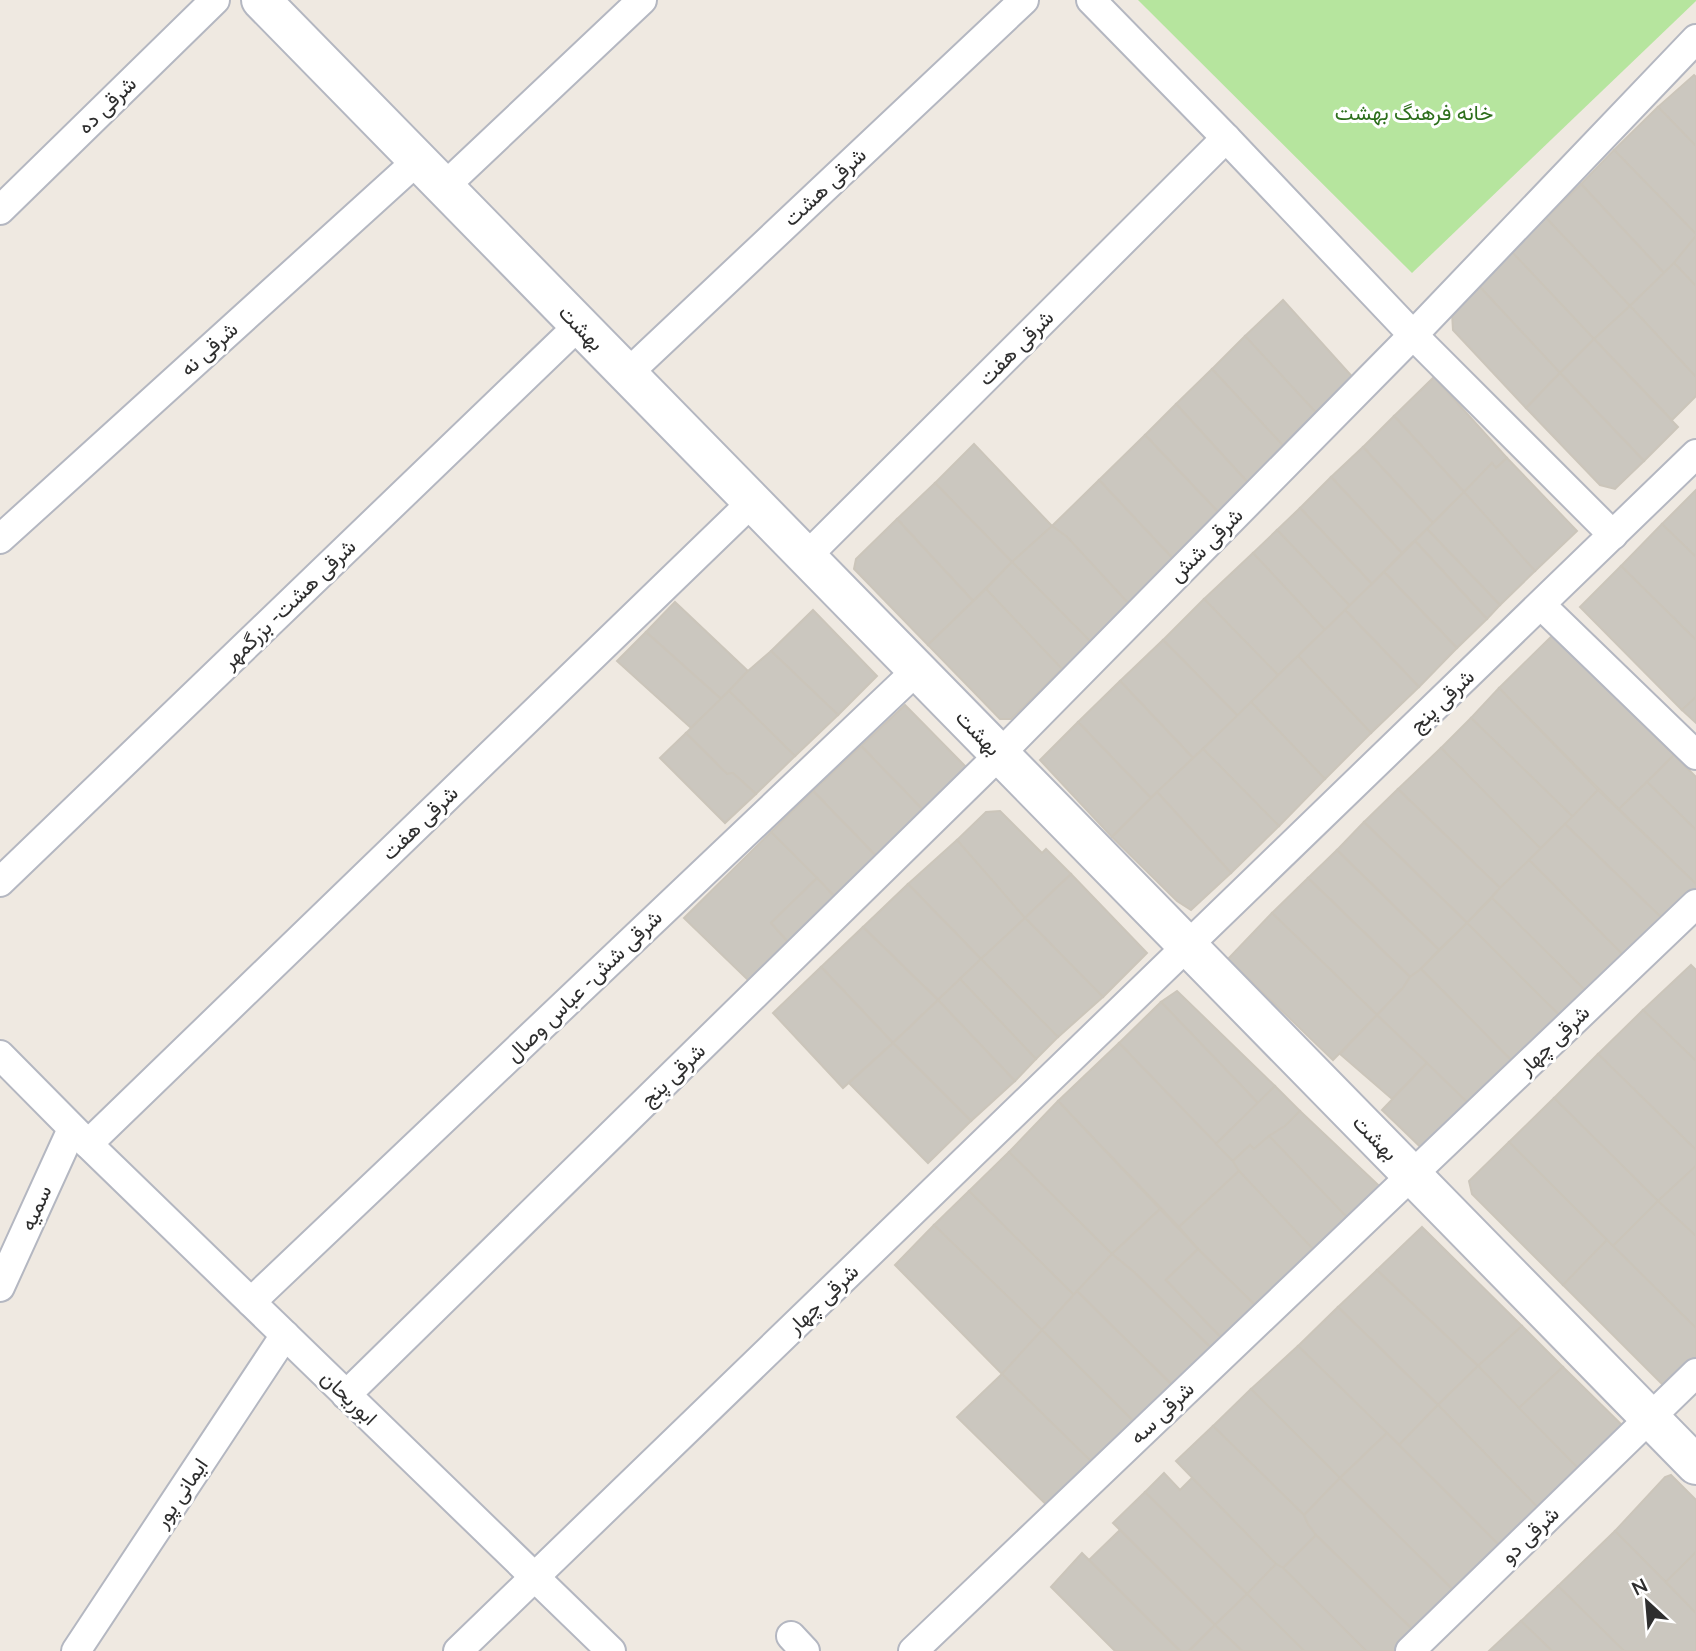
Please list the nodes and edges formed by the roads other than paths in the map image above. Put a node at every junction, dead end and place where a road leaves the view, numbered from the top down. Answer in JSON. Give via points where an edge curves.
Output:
{"nodes":[{"id":1,"x":215,"y":0,"type":"edge"},
{"id":2,"x":261,"y":0,"type":"edge"},
{"id":3,"x":642,"y":0,"type":"edge"},
{"id":4,"x":1024,"y":0,"type":"edge"},
{"id":5,"x":1091,"y":0,"type":"edge"},
{"id":6,"x":1696,"y":39,"type":"edge"},
{"id":7,"x":1226,"y":138,"type":"junction"},
{"id":8,"x":431,"y":173,"type":"junction"},
{"id":9,"x":0,"y":210,"type":"edge"},
{"id":10,"x":579,"y":325,"type":"junction"},
{"id":11,"x":1413,"y":335,"type":"junction"},
{"id":12,"x":627,"y":374,"type":"junction"},
{"id":13,"x":1696,"y":454,"type":"edge"},
{"id":14,"x":752,"y":502,"type":"junction"},
{"id":15,"x":1613,"y":534,"type":"junction"},
{"id":16,"x":0,"y":539,"type":"edge"},
{"id":17,"x":806,"y":557,"type":"junction"},
{"id":18,"x":1541,"y":605,"type":"junction"},
{"id":19,"x":916,"y":670,"type":"junction"},
{"id":20,"x":999,"y":755,"type":"junction"},
{"id":21,"x":1696,"y":755,"type":"edge"},
{"id":22,"x":0,"y":883,"type":"edge"},
{"id":23,"x":1696,"y":904,"type":"edge"},
{"id":24,"x":1187,"y":946,"type":"junction"},
{"id":25,"x":0,"y":1055,"type":"edge"},
{"id":26,"x":80,"y":1136,"type":"junction"},
{"id":27,"x":1412,"y":1175,"type":"junction"},
{"id":28,"x":0,"y":1287,"type":"edge"},
{"id":29,"x":251,"y":1302,"type":"junction"},
{"id":30,"x":285,"y":1335,"type":"junction"},
{"id":31,"x":1696,"y":1373,"type":"edge"},
{"id":32,"x":346,"y":1395,"type":"junction"},
{"id":33,"x":1649,"y":1419,"type":"junction"},
{"id":34,"x":1696,"y":1465,"type":"edge"},
{"id":35,"x":535,"y":1577,"type":"junction"},
{"id":36,"x":76,"y":1651,"type":"edge"},
{"id":37,"x":458,"y":1651,"type":"edge"},
{"id":38,"x":611,"y":1651,"type":"edge"},
{"id":39,"x":913,"y":1651,"type":"edge"},
{"id":40,"x":1410,"y":1651,"type":"edge"}],
"edges":[{"from":1,"to":9,"type":"street","name":"شرقی ده"},
{"from":2,"to":8,"type":"street","name":"بهشت"},
{"from":3,"to":8,"type":"street","name":"شرقی نه"},
{"from":4,"to":12,"type":"street","name":"شرقی هشت"},
{"from":5,"to":7,"type":"street"},
{"from":6,"to":11,"type":"street","name":"شرقی شش"},
{"from":7,"to":11,"type":"street"},
{"from":7,"to":17,"type":"street","name":"شرقی هفت"},
{"from":8,"to":10,"type":"street","name":"بهشت"},
{"from":8,"to":16,"type":"street","name":"شرقی نه"},
{"from":10,"to":12,"type":"street","name":"بهشت"},
{"from":10,"to":22,"type":"street","name":"شرقی هشت- بزرگمهر"},
{"from":11,"to":15,"type":"street"},
{"from":11,"to":20,"type":"street","name":"شرقی شش"},
{"from":12,"to":14,"type":"street","name":"بهشت"},
{"from":13,"to":15,"type":"street","name":"شرقی پنج"},
{"from":14,"to":17,"type":"street","name":"بهشت"},
{"from":14,"to":26,"type":"street","name":"شرقی هفت"},
{"from":15,"to":18,"type":"street","name":"شرقی پنج"},
{"from":17,"to":19,"type":"street","name":"بهشت"},
{"from":18,"to":21,"type":"street"},
{"from":18,"to":24,"type":"street","name":"شرقی پنج"},
{"from":19,"to":20,"type":"street","name":"بهشت"},
{"from":19,"to":29,"type":"street","name":"شرقی شش- عباس وصال"},
{"from":20,"to":24,"type":"street","name":"بهشت"},
{"from":20,"to":32,"type":"street","name":"شرقی پنج"},
{"from":23,"to":27,"type":"street","name":"شرقی چهار"},
{"from":24,"to":27,"type":"street","name":"بهشت"},
{"from":24,"to":35,"type":"street","name":"شرقی چهار"},
{"from":25,"to":26,"type":"street","name":"ابوریحان"},
{"from":26,"to":28,"type":"street","name":"سمیه"},
{"from":26,"to":29,"type":"street","name":"ابوریحان"},
{"from":27,"to":33,"type":"street","name":"بهشت"},
{"from":27,"to":39,"type":"street","name":"شرقی سه"},
{"from":29,"to":30,"type":"street","name":"ابوریحان"},
{"from":30,"to":32,"type":"street","name":"ابوریحان"},
{"from":30,"to":36,"type":"street","name":"ایمانی پور"},
{"from":31,"to":33,"type":"street"},
{"from":32,"to":35,"type":"street","name":"ابوریحان"},
{"from":33,"to":34,"type":"street","name":"بهشت"},
{"from":33,"to":40,"type":"street","name":"شرقی دو"},
{"from":35,"to":37,"type":"street","name":"شرقی چهار"},
{"from":35,"to":38,"type":"street","name":"ابوریحان"}]}
